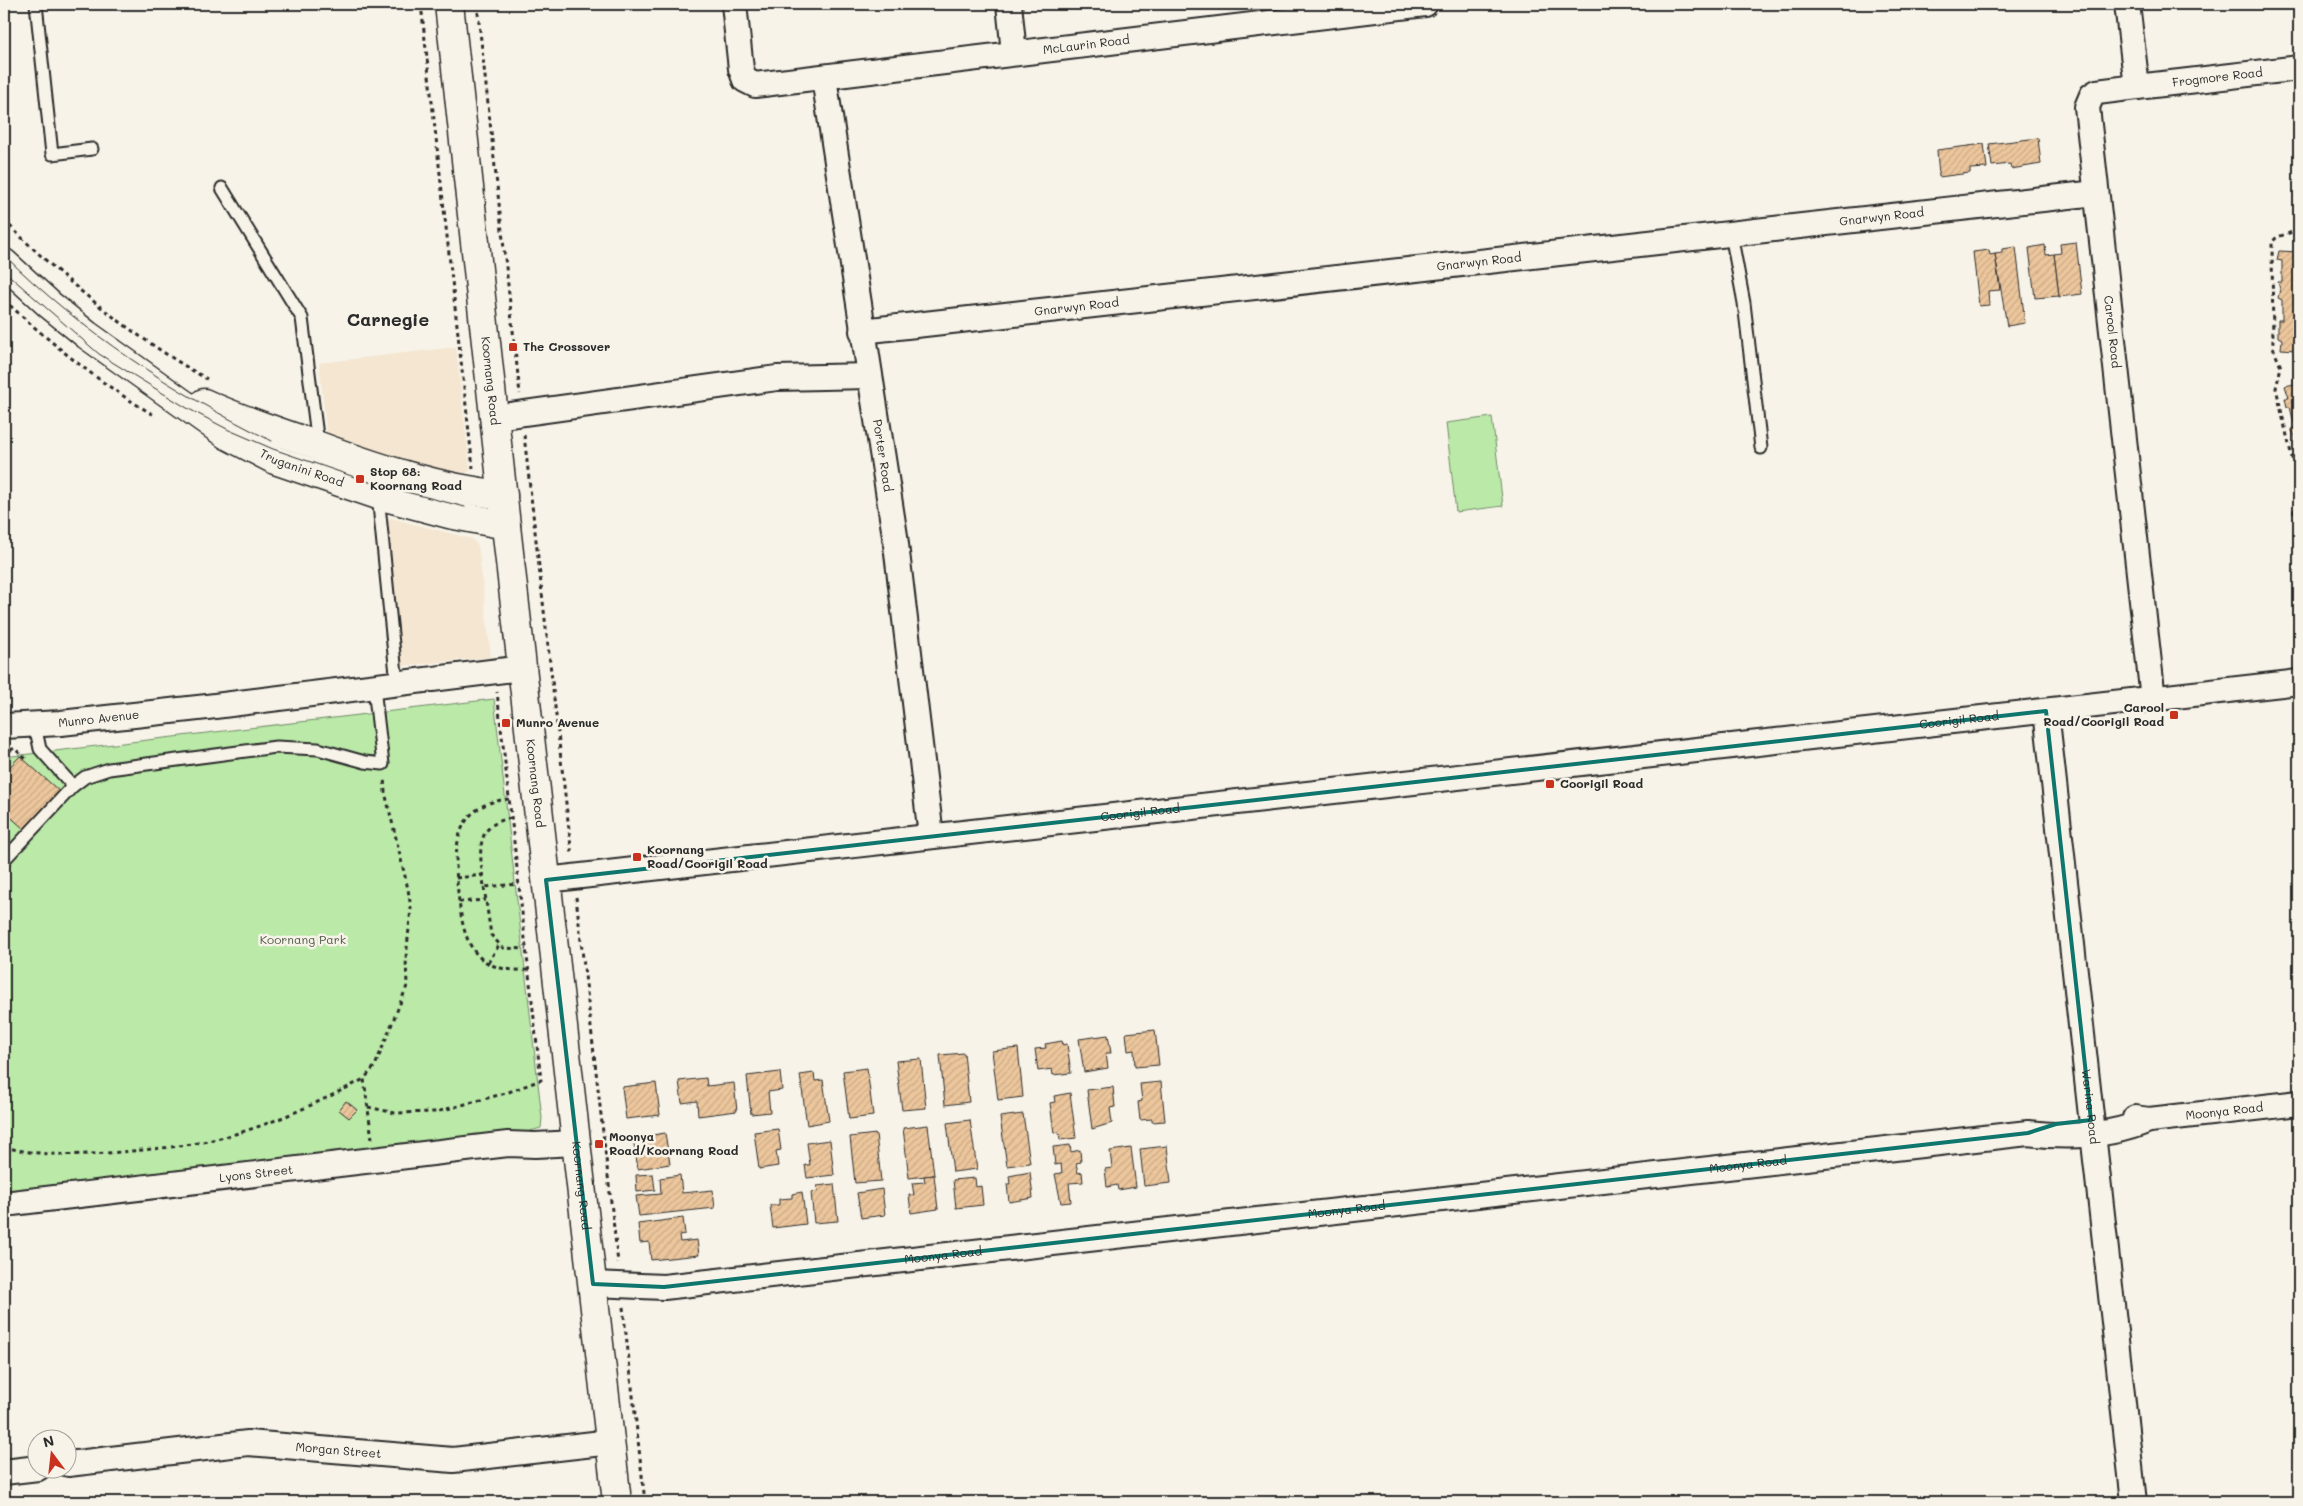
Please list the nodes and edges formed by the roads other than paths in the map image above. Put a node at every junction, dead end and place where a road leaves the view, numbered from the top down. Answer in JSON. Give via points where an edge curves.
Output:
{"nodes":[{"id":1,"x":36,"y":4,"type":"edge"},
{"id":2,"x":449,"y":4,"type":"edge"},
{"id":3,"x":734,"y":4,"type":"edge"},
{"id":4,"x":1009,"y":4,"type":"edge"},
{"id":5,"x":1425,"y":4,"type":"edge"},
{"id":6,"x":2127,"y":4,"type":"edge"},
{"id":7,"x":1282,"y":12,"type":"edge"},
{"id":8,"x":1014,"y":52,"type":"junction"},
{"id":9,"x":2299,"y":68,"type":"edge"},
{"id":10,"x":824,"y":78,"type":"junction"},
{"id":11,"x":2137,"y":87,"type":"junction"},
{"id":12,"x":92,"y":149,"type":"dead end"},
{"id":13,"x":222,"y":188,"type":"dead end"},
{"id":14,"x":2096,"y":193,"type":"junction"},
{"id":15,"x":1731,"y":234,"type":"junction"},
{"id":16,"x":4,"y":263,"type":"edge"},
{"id":17,"x":862,"y":331,"type":"junction"},
{"id":18,"x":867,"y":365,"type":"junction"},
{"id":19,"x":146,"y":376,"type":"junction"},
{"id":20,"x":495,"y":417,"type":"junction"},
{"id":21,"x":319,"y":446,"type":"junction"},
{"id":22,"x":1761,"y":448,"type":"dead end"},
{"id":23,"x":378,"y":495,"type":"junction"},
{"id":24,"x":503,"y":495,"type":"junction"},
{"id":25,"x":506,"y":524,"type":"junction"},
{"id":26,"x":522,"y":668,"type":"junction"},
{"id":27,"x":2299,"y":682,"type":"edge"},
{"id":28,"x":397,"y":684,"type":"junction"},
{"id":29,"x":374,"y":688,"type":"junction"},
{"id":30,"x":2153,"y":699,"type":"junction"},
{"id":31,"x":2046,"y":711,"type":"junction"},
{"id":32,"x":35,"y":725,"type":"junction"},
{"id":33,"x":4,"y":726,"type":"edge"},
{"id":34,"x":73,"y":786,"type":"junction"},
{"id":35,"x":930,"y":836,"type":"junction"},
{"id":36,"x":4,"y":860,"type":"edge"},
{"id":37,"x":546,"y":880,"type":"junction"},
{"id":38,"x":2299,"y":1103,"type":"edge"},
{"id":39,"x":2092,"y":1126,"type":"junction"},
{"id":40,"x":575,"y":1132,"type":"junction"},
{"id":41,"x":4,"y":1204,"type":"edge"},
{"id":42,"x":594,"y":1294,"type":"junction"},
{"id":43,"x":611,"y":1442,"type":"junction"},
{"id":44,"x":78,"y":1463,"type":"edge"},
{"id":45,"x":28,"y":1469,"type":"edge"},
{"id":46,"x":4,"y":1472,"type":"edge"},
{"id":47,"x":618,"y":1502,"type":"edge"},
{"id":48,"x":2134,"y":1502,"type":"edge"}],
"edges":[{"from":1,"to":12,"type":"lane","via":[[52,154]]},
{"from":2,"to":20,"type":"street","name":"Koornang Road"},
{"from":3,"to":10,"type":"street","name":"McLaurin Road","via":[[741,69],[749,84]]},
{"from":4,"to":8,"type":"street"},
{"from":5,"to":7,"type":"street","name":"McLaurin Road"},
{"from":6,"to":11,"type":"street"},
{"from":7,"to":8,"type":"street","name":"McLaurin Road"},
{"from":8,"to":10,"type":"street","name":"McLaurin Road"},
{"from":9,"to":11,"type":"street","name":"Frogmore Road"},
{"from":10,"to":17,"type":"street","name":"Porter Road"},
{"from":11,"to":14,"type":"street","name":"Carool Road","via":[[2097,92],[2090,99],[2087,107]]},
{"from":13,"to":21,"type":"lane","via":[[302,318]]},
{"from":14,"to":15,"type":"street","name":"Gnarwyn Road"},
{"from":14,"to":30,"type":"street","name":"Carool Road"},
{"from":15,"to":17,"type":"street","name":"Gnarwyn Road"},
{"from":15,"to":22,"type":"lane","via":[[1745,312]]},
{"from":16,"to":19,"type":"street","name":"Truganini Road","via":[[50,306]]},
{"from":17,"to":18,"type":"street","name":"Porter Road"},
{"from":18,"to":20,"type":"street"},
{"from":18,"to":35,"type":"street","name":"Porter Road","via":[[895,536]]},
{"from":19,"to":21,"type":"street","name":"Truganini Road","via":[[235,418]]},
{"from":19,"to":23,"type":"street","name":"Truganini Road","via":[[227,434],[275,460]]},
{"from":20,"to":24,"type":"street","name":"Koornang Road"},
{"from":21,"to":24,"type":"street","name":"Truganini Road","via":[[380,468],[462,490]]},
{"from":23,"to":25,"type":"street","name":"Truganini Road","via":[[449,514]]},
{"from":23,"to":28,"type":"lane"},
{"from":24,"to":25,"type":"street","name":"Koornang Road"},
{"from":25,"to":26,"type":"street","name":"Koornang Road"},
{"from":26,"to":28,"type":"street","name":"Munro Avenue"},
{"from":26,"to":37,"type":"street","name":"Koornang Road"},
{"from":27,"to":30,"type":"street","name":"Coorigil Road"},
{"from":28,"to":29,"type":"street","name":"Munro Avenue"},
{"from":29,"to":32,"type":"street","name":"Munro Avenue"},
{"from":29,"to":34,"type":"lane","via":[[383,764],[318,749],[276,747],[104,770]]},
{"from":30,"to":31,"type":"street","name":"Coorigil Road"},
{"from":31,"to":35,"type":"street","name":"Coorigil Road"},
{"from":31,"to":39,"type":"street","name":"Warina Road"},
{"from":32,"to":33,"type":"street","name":"Munro Avenue"},
{"from":32,"to":34,"type":"lane","via":[[40,750]]},
{"from":34,"to":36,"type":"lane"},
{"from":35,"to":37,"type":"street","name":"Coorigil Road"},
{"from":37,"to":40,"type":"street","name":"Koornang Road"},
{"from":38,"to":39,"type":"street","name":"Moonya Road","via":[[2150,1120],[2128,1129]]},
{"from":39,"to":42,"type":"street","name":"Moonya Road","via":[[2057,1136],[2028,1134]]},
{"from":39,"to":48,"type":"street","name":"Warina Road"},
{"from":40,"to":41,"type":"street","name":"Lyons Street","via":[[508,1144]]},
{"from":40,"to":42,"type":"street","name":"Koornang Road"},
{"from":42,"to":43,"type":"street","name":"Koornang Road"},
{"from":43,"to":44,"type":"street","name":"Morgan Street","via":[[452,1460],[248,1443]]},
{"from":43,"to":47,"type":"street","name":"Koornang Road"},
{"from":45,"to":46,"type":"street"}]}
